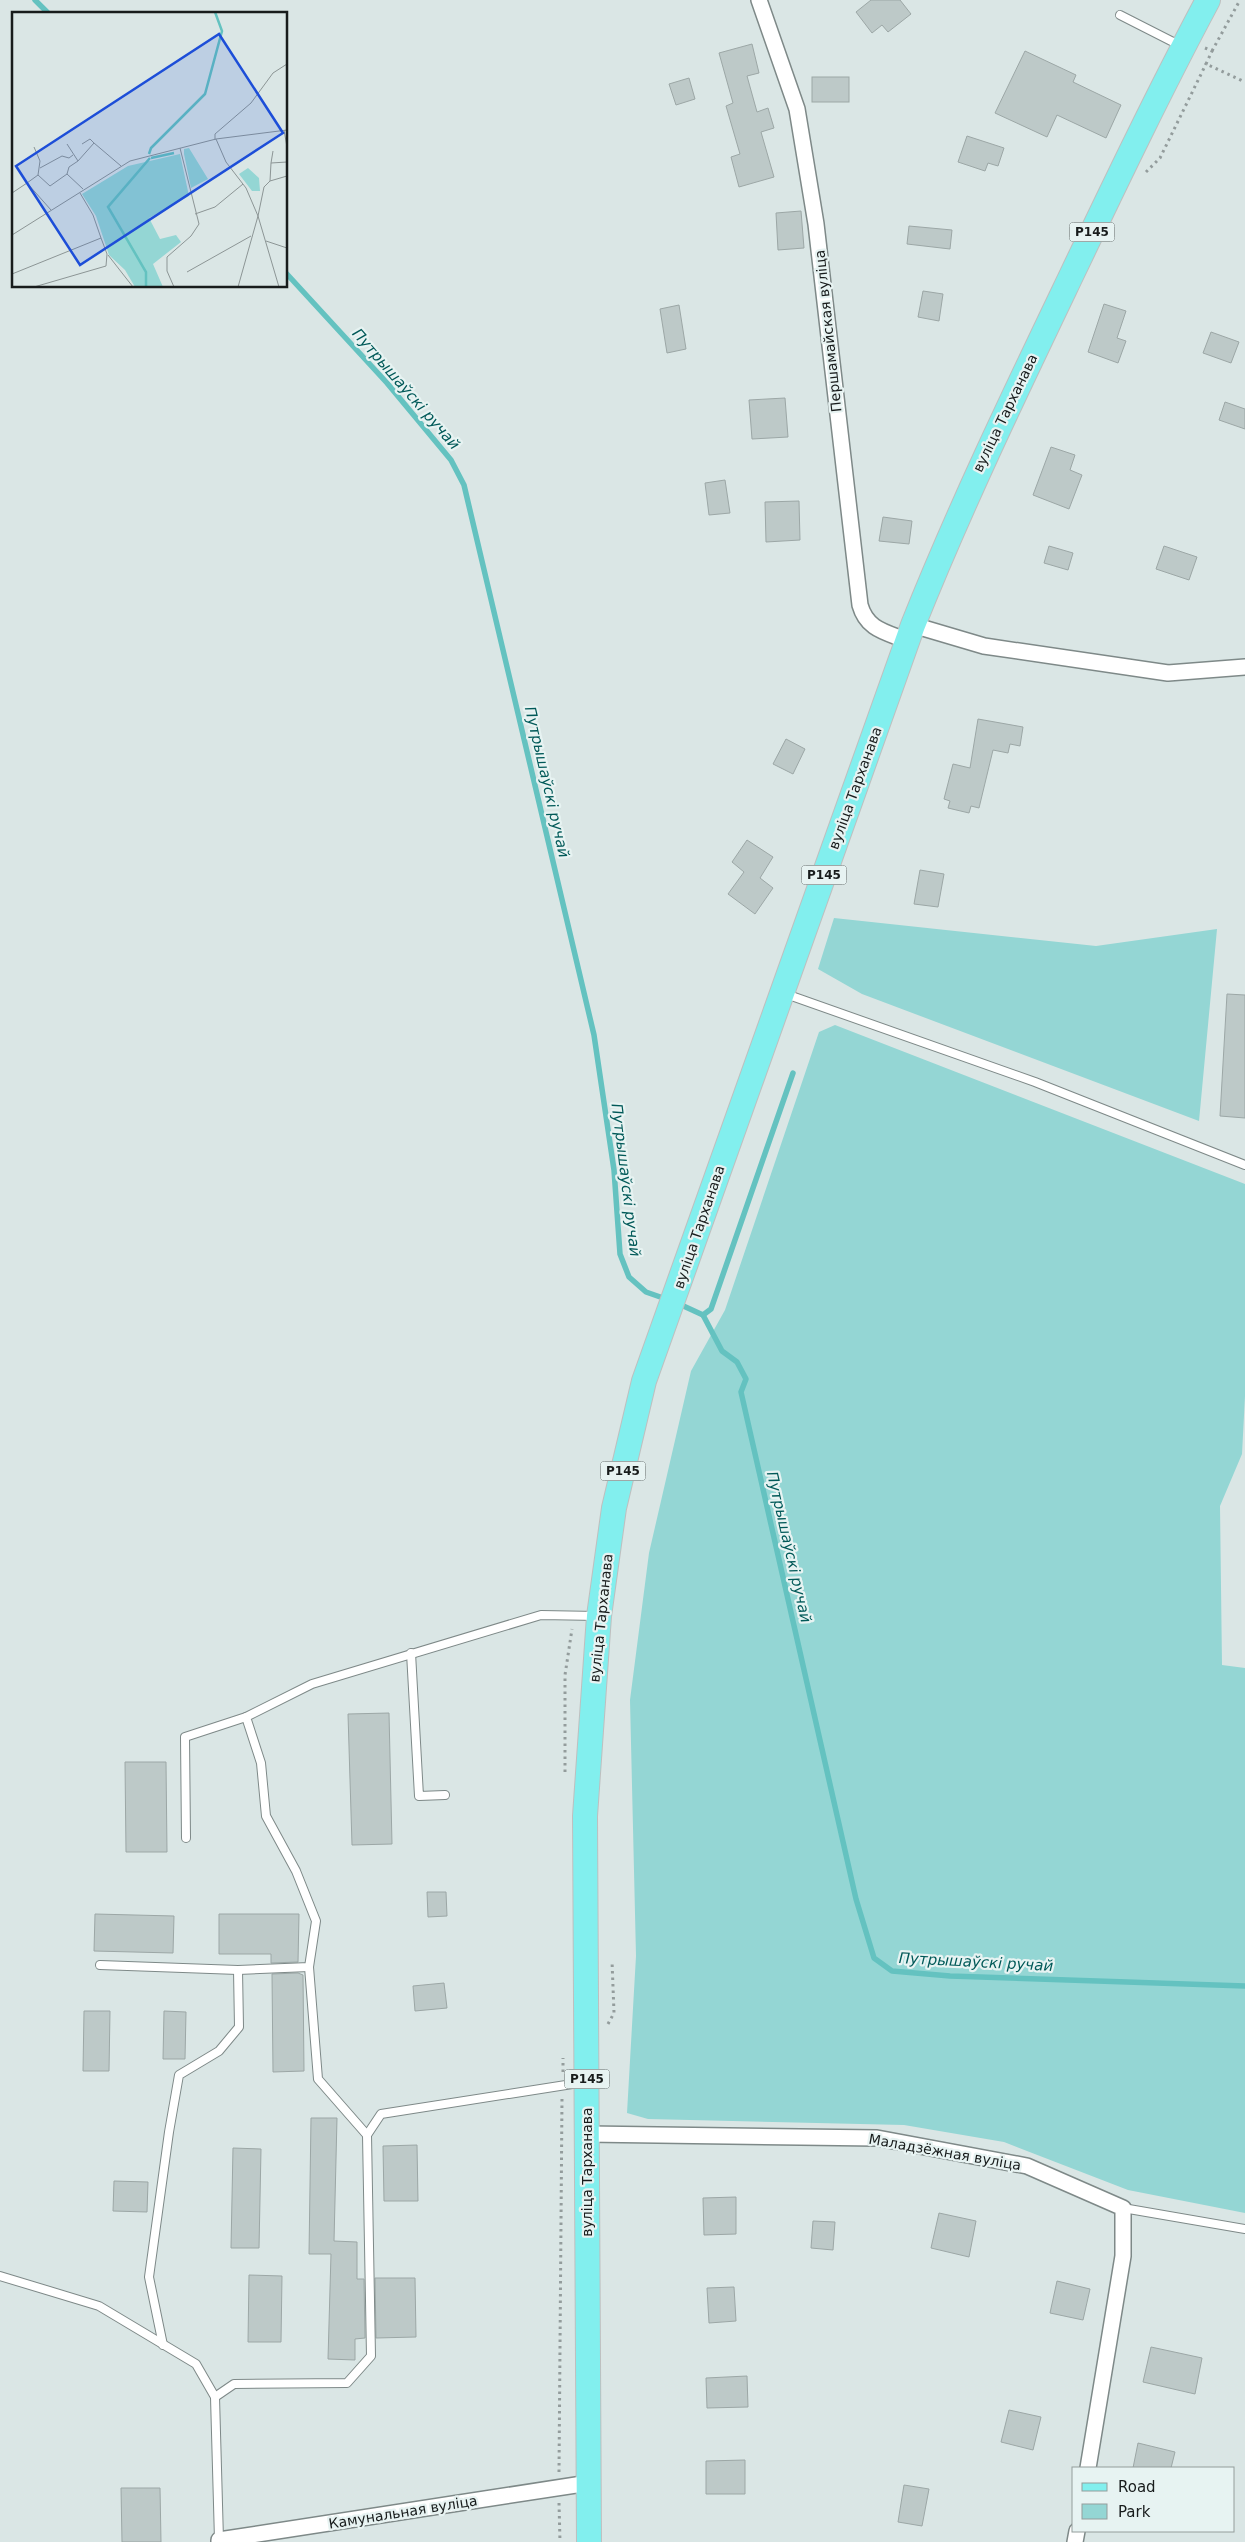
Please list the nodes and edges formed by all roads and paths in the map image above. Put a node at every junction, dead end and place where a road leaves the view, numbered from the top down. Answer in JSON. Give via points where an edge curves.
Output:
{"nodes":[{"id":1,"x":759,"y":0,"type":"edge"},
{"id":2,"x":1208,"y":0,"type":"edge"},
{"id":3,"x":1240,"y":0,"type":"edge"},
{"id":4,"x":1120,"y":15,"type":"dead end"},
{"id":5,"x":1183,"y":47,"type":"junction"},
{"id":6,"x":1212,"y":51,"type":"dead end"},
{"id":7,"x":1208,"y":64,"type":"dead end"},
{"id":8,"x":1245,"y":82,"type":"edge"},
{"id":9,"x":910,"y":633,"type":"junction"},
{"id":10,"x":1245,"y":667,"type":"edge"},
{"id":11,"x":782,"y":993,"type":"junction"},
{"id":12,"x":1245,"y":1165,"type":"edge"},
{"id":13,"x":599,"y":1616,"type":"junction"},
{"id":14,"x":411,"y":1653,"type":"junction"},
{"id":15,"x":246,"y":1717,"type":"junction"},
{"id":16,"x":445,"y":1795,"type":"dead end"},
{"id":17,"x":186,"y":1838,"type":"dead end"},
{"id":18,"x":100,"y":1965,"type":"dead end"},
{"id":19,"x":309,"y":1967,"type":"junction"},
{"id":20,"x":238,"y":1970,"type":"junction"},
{"id":21,"x":586,"y":2082,"type":"junction"},
{"id":22,"x":587,"y":2134,"type":"junction"},
{"id":23,"x":367,"y":2135,"type":"junction"},
{"id":24,"x":1123,"y":2208,"type":"junction"},
{"id":25,"x":1245,"y":2229,"type":"edge"},
{"id":26,"x":0,"y":2276,"type":"edge"},
{"id":27,"x":163,"y":2345,"type":"junction"},
{"id":28,"x":215,"y":2397,"type":"junction"},
{"id":29,"x":1088,"y":2467,"type":"edge"},
{"id":30,"x":588,"y":2483,"type":"junction"},
{"id":31,"x":219,"y":2541,"type":"edge"},
{"id":32,"x":589,"y":2542,"type":"edge"}],
"edges":[{"from":1,"to":9,"type":"street","name":"Першамайская вуліца","via":[[797,109],[816,224],[860,605],[864,617],[875,628]]},
{"from":2,"to":5,"type":"main road","name":"вуліца Тарханава","number":"Р145"},
{"from":3,"to":6,"type":"path"},
{"from":4,"to":5,"type":"lane"},
{"from":5,"to":9,"type":"main road","name":"вуліца Тарханава","number":"Р145","via":[[980,466]]},
{"from":7,"to":8,"type":"path"},
{"from":9,"to":10,"type":"street","name":"Першамайская вуліца","via":[[1168,673]]},
{"from":9,"to":11,"type":"main road","name":"вуліца Тарханава","number":"Р145"},
{"from":11,"to":12,"type":"lane","via":[[1035,1082]]},
{"from":11,"to":13,"type":"main road","name":"вуліца Тарханава","number":"Р145","via":[[644,1381],[614,1508]]},
{"from":13,"to":14,"type":"lane","via":[[541,1615]]},
{"from":13,"to":21,"type":"main road","name":"вуліца Тарханава","number":"Р145","via":[[585,1816]]},
{"from":14,"to":15,"type":"lane","via":[[312,1684]]},
{"from":14,"to":16,"type":"lane","via":[[419,1796]]},
{"from":15,"to":17,"type":"lane","via":[[185,1737]]},
{"from":15,"to":19,"type":"lane","via":[[261,1763],[266,1816],[296,1872],[316,1921]]},
{"from":18,"to":20,"type":"lane"},
{"from":19,"to":20,"type":"lane"},
{"from":19,"to":23,"type":"lane","via":[[318,2078]]},
{"from":20,"to":27,"type":"lane","via":[[239,2027],[219,2051],[179,2075],[149,2277]]},
{"from":21,"to":22,"type":"main road","name":"вуліца Тарханава","number":"Р145"},
{"from":21,"to":23,"type":"lane","via":[[381,2114]]},
{"from":22,"to":24,"type":"street","name":"Маладзёжная вуліца","via":[[877,2138],[1027,2166]]},
{"from":22,"to":30,"type":"main road","name":"вуліца Тарханава","number":"Р145"},
{"from":23,"to":28,"type":"lane","via":[[371,2356],[347,2383],[234,2384]]},
{"from":24,"to":25,"type":"lane"},
{"from":24,"to":29,"type":"street","via":[[1123,2256]]},
{"from":26,"to":27,"type":"lane","via":[[99,2306]]},
{"from":27,"to":28,"type":"lane","via":[[196,2364]]},
{"from":28,"to":31,"type":"lane"},
{"from":30,"to":31,"type":"street","name":"Камунальная вуліца"},
{"from":30,"to":32,"type":"main road","name":"вуліца Тарханава","number":"Р145"}]}
